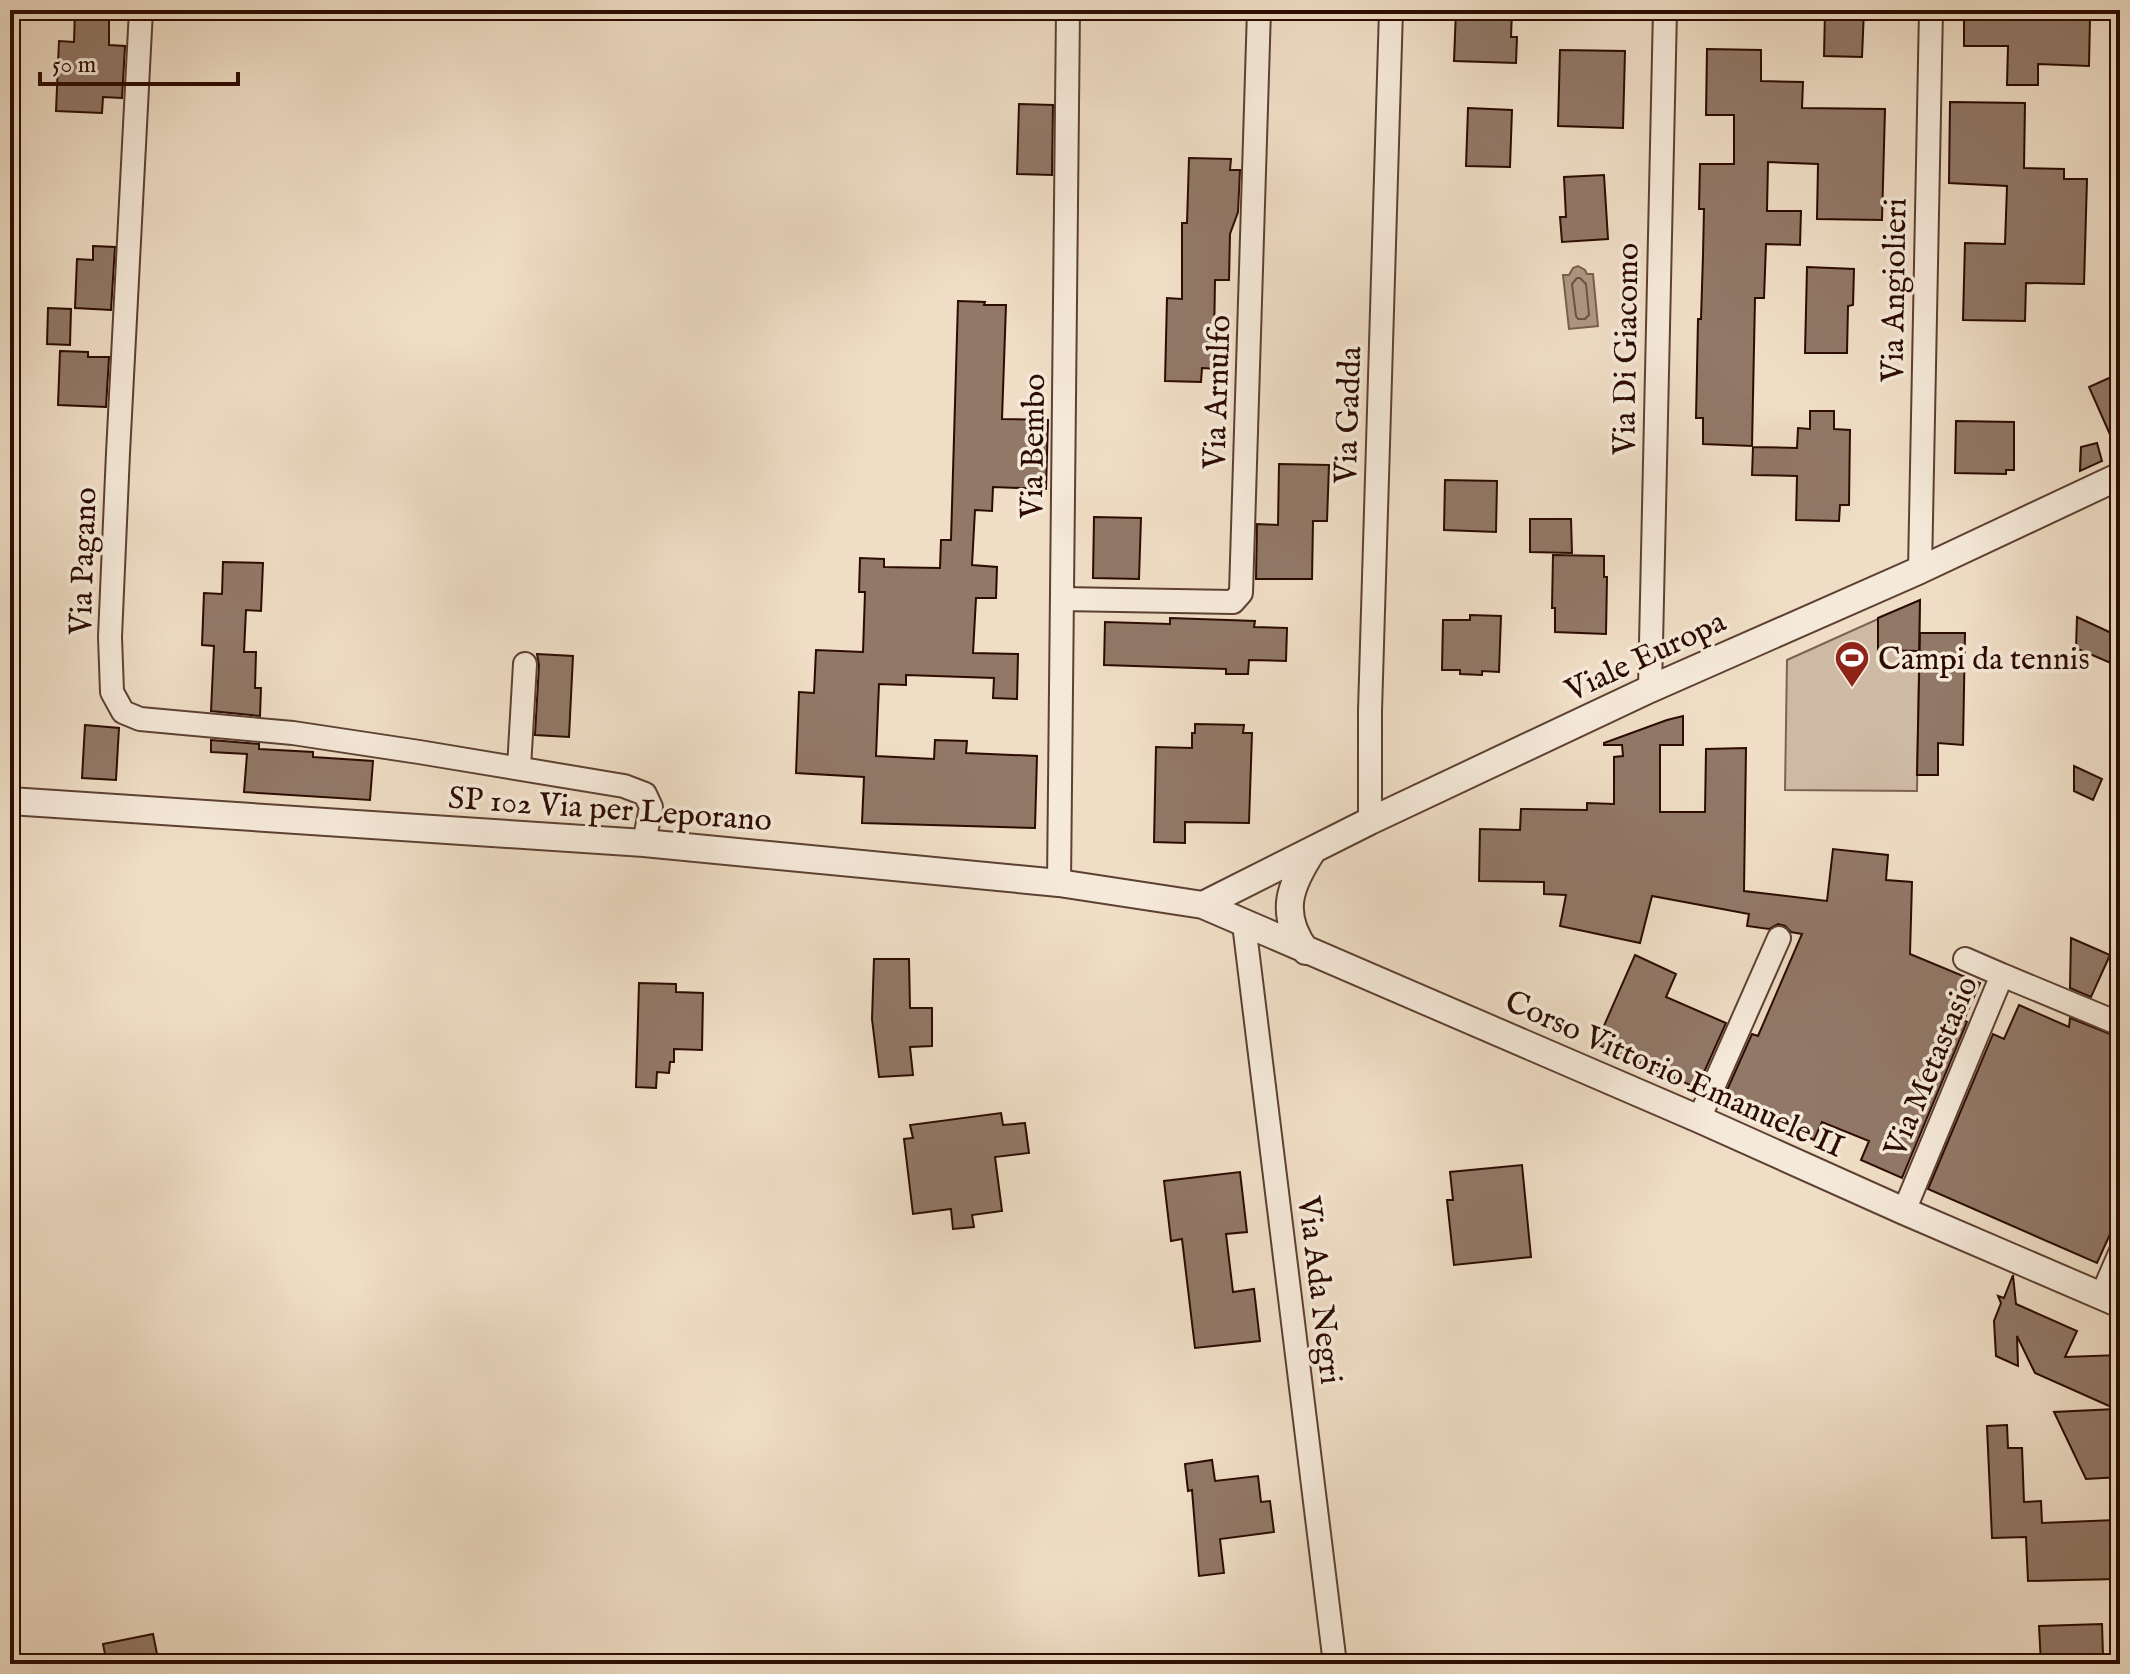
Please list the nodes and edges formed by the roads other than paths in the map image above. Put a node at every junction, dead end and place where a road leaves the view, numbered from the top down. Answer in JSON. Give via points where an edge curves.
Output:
{"nodes":[{"id":1,"x":141,"y":10,"type":"edge"},
{"id":2,"x":1068,"y":10,"type":"edge"},
{"id":3,"x":1259,"y":10,"type":"edge"},
{"id":4,"x":1391,"y":10,"type":"edge"},
{"id":5,"x":1665,"y":10,"type":"edge"},
{"id":6,"x":1931,"y":10,"type":"edge"},
{"id":7,"x":2120,"y":476,"type":"edge"},
{"id":8,"x":1920,"y":570,"type":"junction"},
{"id":9,"x":1062,"y":599,"type":"junction"},
{"id":10,"x":525,"y":664,"type":"dead end"},
{"id":11,"x":1650,"y":689,"type":"junction"},
{"id":12,"x":519,"y":768,"type":"junction"},
{"id":13,"x":10,"y":801,"type":"edge"},
{"id":14,"x":1370,"y":821,"type":"junction"},
{"id":15,"x":644,"y":843,"type":"junction"},
{"id":16,"x":1313,"y":850,"type":"junction"},
{"id":17,"x":1059,"y":883,"type":"junction"},
{"id":18,"x":1203,"y":905,"type":"junction"},
{"id":19,"x":1244,"y":924,"type":"junction"},
{"id":20,"x":1779,"y":938,"type":"dead end"},
{"id":21,"x":1306,"y":951,"type":"junction"},
{"id":22,"x":1965,"y":959,"type":"dead end"},
{"id":23,"x":2002,"y":975,"type":"junction"},
{"id":24,"x":2120,"y":1024,"type":"edge"},
{"id":25,"x":1699,"y":1119,"type":"junction"},
{"id":26,"x":1904,"y":1211,"type":"junction"},
{"id":27,"x":2120,"y":1253,"type":"edge"},
{"id":28,"x":2111,"y":1300,"type":"edge"},
{"id":29,"x":1335,"y":1664,"type":"edge"}],
"edges":[{"from":1,"to":12,"type":"street","name":"Via Pagano","via":[[110,637],[112,692],[123,712],[140,719],[293,733]]},
{"from":2,"to":9,"type":"street","name":"Via Bembo"},
{"from":3,"to":9,"type":"street","name":"Via Arnulfo","via":[[1241,593],[1233,602]]},
{"from":4,"to":14,"type":"street","name":"Via Gadda"},
{"from":5,"to":11,"type":"street","name":"Via Di Giacomo"},
{"from":6,"to":8,"type":"street","name":"Via Angiolieri"},
{"from":7,"to":8,"type":"street","name":"Viale Europa"},
{"from":8,"to":11,"type":"street","name":"Viale Europa"},
{"from":9,"to":17,"type":"street","name":"Via Bembo"},
{"from":10,"to":12,"type":"street"},
{"from":11,"to":14,"type":"street","name":"Viale Europa"},
{"from":12,"to":15,"type":"street","name":"Via Pagano","via":[[645,794],[651,807]]},
{"from":13,"to":15,"type":"street","name":"SP 102 Via per Leporano"},
{"from":14,"to":16,"type":"street","name":"Viale Europa"},
{"from":15,"to":17,"type":"street","name":"SP 102 Via per Leporano"},
{"from":16,"to":18,"type":"street","name":"Viale Europa"},
{"from":16,"to":21,"type":"street","via":[[1290,899],[1291,921]]},
{"from":17,"to":18,"type":"street","name":"SP 102 Via per Leporano"},
{"from":18,"to":19,"type":"street","name":"Corso Vittorio Emanuele II"},
{"from":19,"to":21,"type":"street","name":"Corso Vittorio Emanuele II"},
{"from":19,"to":29,"type":"street","name":"Via Ada Negri"},
{"from":20,"to":25,"type":"street"},
{"from":21,"to":25,"type":"street","name":"Corso Vittorio Emanuele II"},
{"from":22,"to":23,"type":"street"},
{"from":23,"to":24,"type":"street","name":"Via Metastasio"},
{"from":23,"to":26,"type":"street","name":"Via Metastasio"},
{"from":25,"to":26,"type":"street","name":"Corso Vittorio Emanuele II"},
{"from":26,"to":28,"type":"street","name":"Corso Vittorio Emanuele II"},
{"from":27,"to":28,"type":"street"}]}
